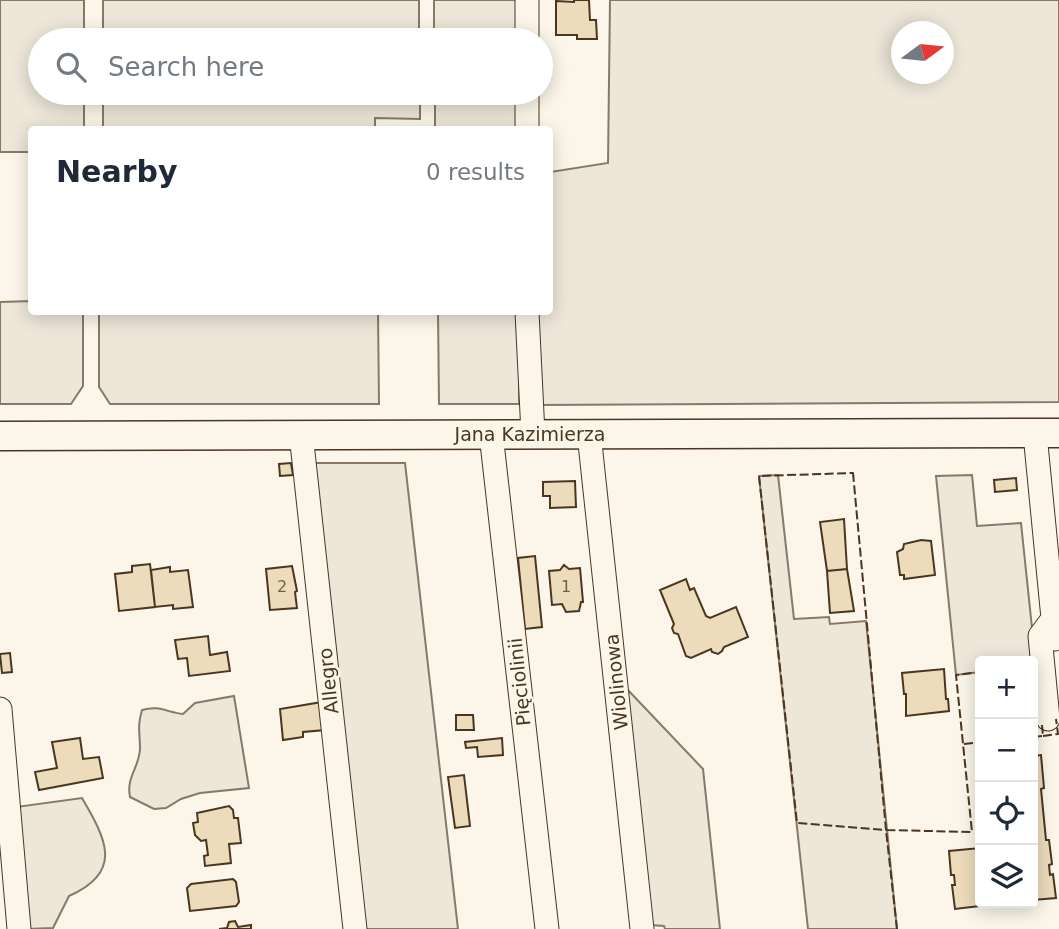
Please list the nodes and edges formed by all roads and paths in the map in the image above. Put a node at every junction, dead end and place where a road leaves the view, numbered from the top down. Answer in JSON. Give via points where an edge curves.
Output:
{"nodes":[{"id":1,"x":527,"y":0,"type":"edge"},
{"id":2,"x":527,"y":28,"type":"edge"},
{"id":3,"x":527,"y":105,"type":"edge"},
{"id":4,"x":527,"y":126,"type":"edge"},
{"id":5,"x":527,"y":315,"type":"edge"},
{"id":6,"x":301,"y":433,"type":"junction"},
{"id":7,"x":1047,"y":433,"type":"edge"},
{"id":8,"x":491,"y":434,"type":"junction"},
{"id":9,"x":533,"y":434,"type":"junction"},
{"id":10,"x":589,"y":434,"type":"junction"},
{"id":11,"x":0,"y":436,"type":"edge"},
{"id":12,"x":0,"y":709,"type":"edge"},
{"id":13,"x":1048,"y":719,"type":"dead end"},
{"id":14,"x":19,"y":929,"type":"edge"},
{"id":15,"x":355,"y":929,"type":"edge"},
{"id":16,"x":547,"y":929,"type":"edge"},
{"id":17,"x":642,"y":929,"type":"edge"}],
"edges":[{"from":1,"to":2,"type":"street"},
{"from":3,"to":4,"type":"street"},
{"from":5,"to":9,"type":"street"},
{"from":6,"to":8,"type":"main road","name":"Jana Kazimierza"},
{"from":6,"to":11,"type":"main road","name":"Jana Kazimierza"},
{"from":6,"to":15,"type":"street","name":"Allegro"},
{"from":7,"to":10,"type":"main road","name":"Jana Kazimierza"},
{"from":7,"to":13,"type":"street","via":[[1050,630],[1040,644]]},
{"from":8,"to":9,"type":"main road","name":"Jana Kazimierza"},
{"from":8,"to":16,"type":"street","name":"Pięciolinii"},
{"from":9,"to":10,"type":"main road","name":"Jana Kazimierza"},
{"from":10,"to":17,"type":"street","name":"Wiolinowa"},
{"from":12,"to":14,"type":"street"}]}
